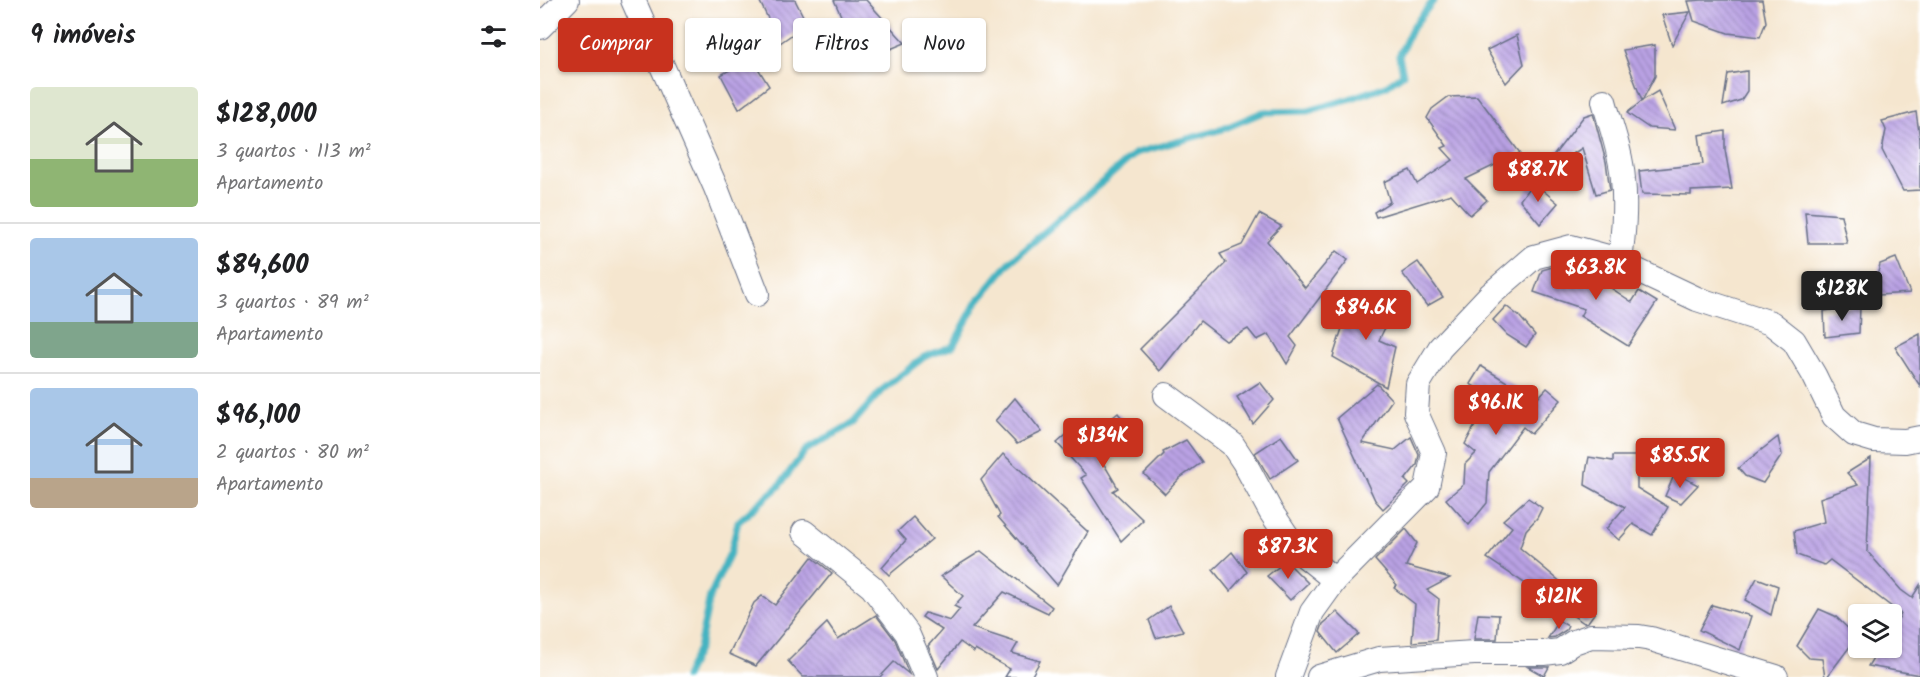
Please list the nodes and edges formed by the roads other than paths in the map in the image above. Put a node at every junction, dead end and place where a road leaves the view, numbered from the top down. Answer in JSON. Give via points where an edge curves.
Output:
{"nodes":[{"id":1,"x":567,"y":0,"type":"edge"},
{"id":2,"x":633,"y":0,"type":"edge"},
{"id":3,"x":540,"y":27,"type":"edge"},
{"id":4,"x":1604,"y":101,"type":"dead end"},
{"id":5,"x":1620,"y":263,"type":"junction"},
{"id":6,"x":757,"y":294,"type":"dead end"},
{"id":7,"x":1166,"y":395,"type":"dead end"},
{"id":8,"x":1920,"y":438,"type":"edge"},
{"id":9,"x":804,"y":531,"type":"dead end"},
{"id":10,"x":1335,"y":580,"type":"junction"},
{"id":11,"x":1745,"y":673,"type":"edge"},
{"id":12,"x":926,"y":677,"type":"edge"},
{"id":13,"x":1288,"y":677,"type":"edge"},
{"id":14,"x":1319,"y":677,"type":"edge"},
{"id":15,"x":1776,"y":677,"type":"edge"}],
"edges":[{"from":1,"to":3,"type":"street"},
{"from":2,"to":6,"type":"street","via":[[716,188]]},
{"from":4,"to":5,"type":"street","via":[[1623,178]]},
{"from":5,"to":8,"type":"street","via":[[1697,299],[1771,323],[1794,341],[1834,416],[1854,434],[1874,440]]},
{"from":5,"to":10,"type":"street","via":[[1571,247],[1534,257],[1491,294],[1440,348],[1418,384],[1416,413],[1434,453],[1427,487]]},
{"from":7,"to":10,"type":"street","via":[[1232,444],[1295,548]]},
{"from":9,"to":12,"type":"street","via":[[872,587],[907,633]]},
{"from":10,"to":13,"type":"street","via":[[1312,612]]},
{"from":11,"to":14,"type":"street","via":[[1651,639],[1591,636],[1560,651],[1379,659]]},
{"from":11,"to":15,"type":"street"}]}
